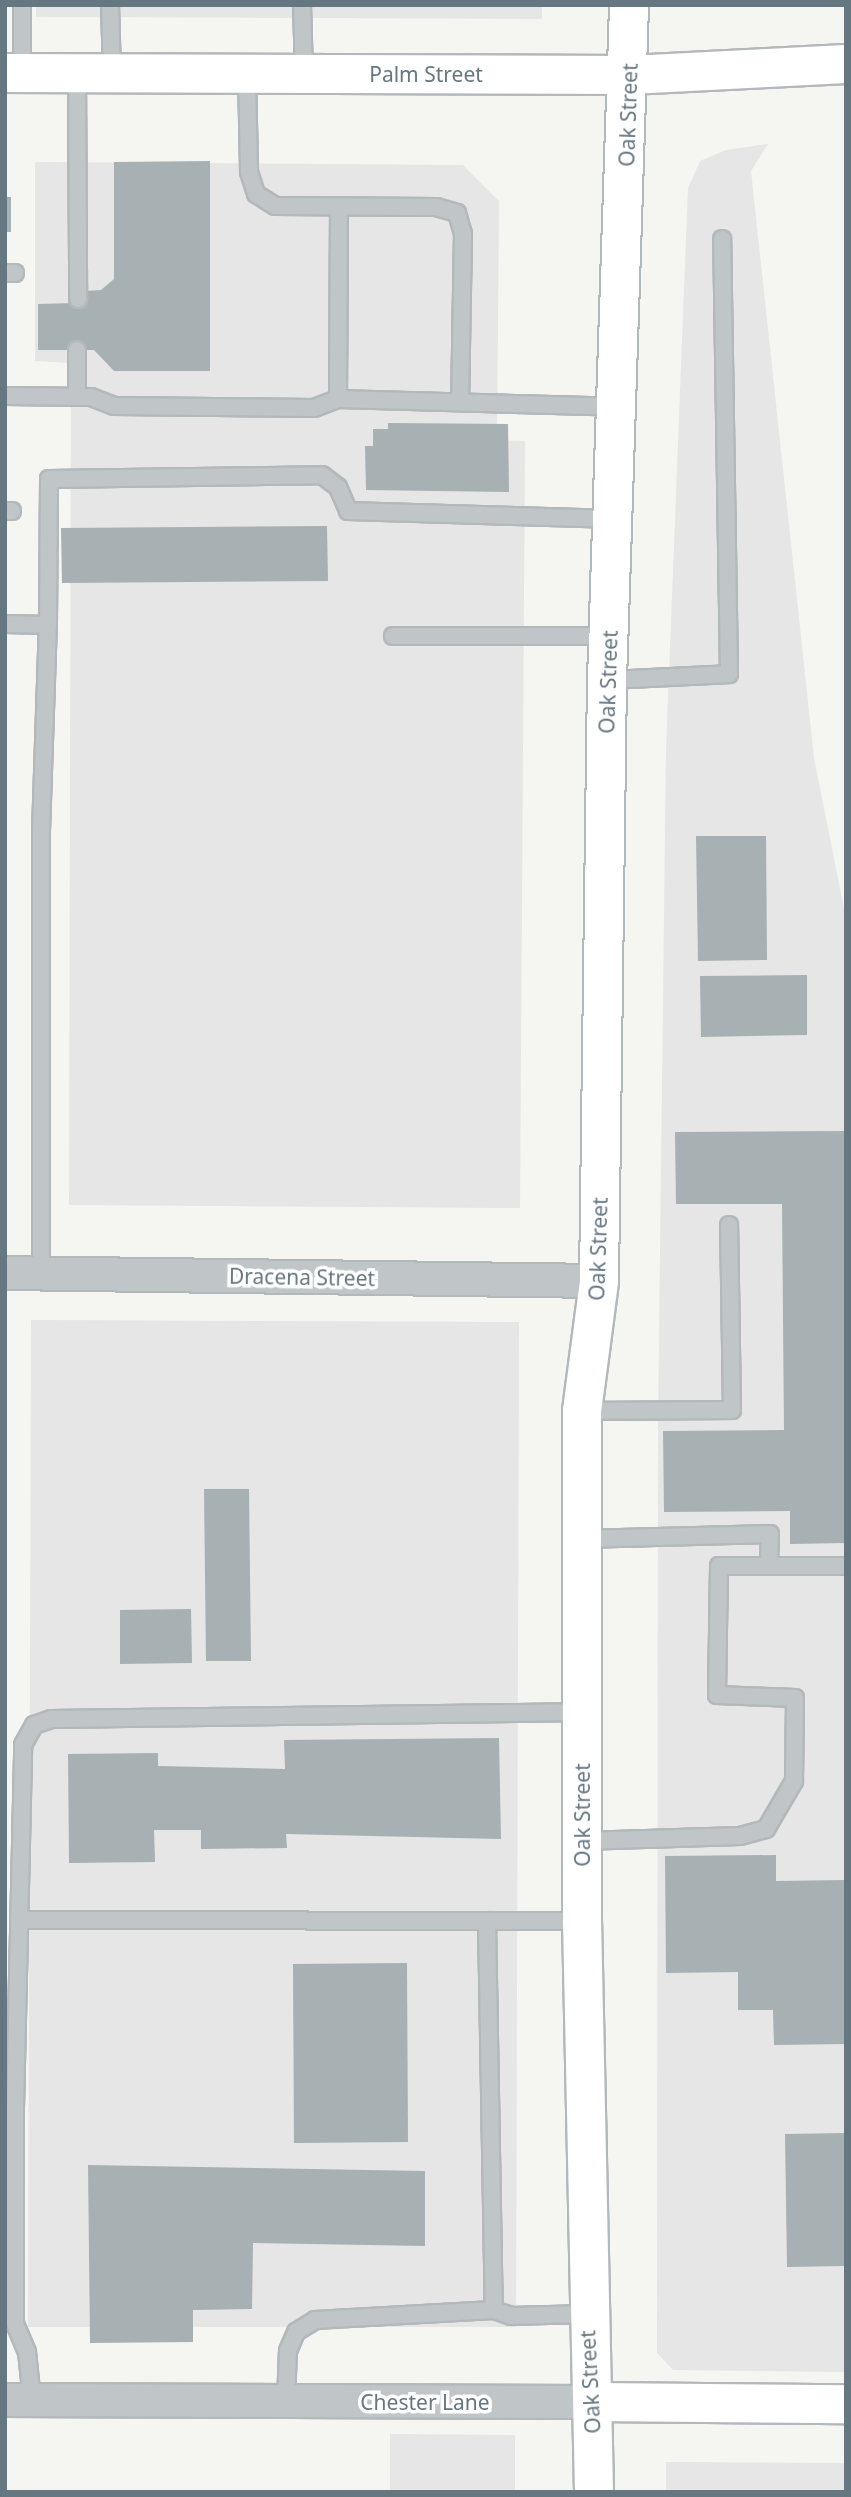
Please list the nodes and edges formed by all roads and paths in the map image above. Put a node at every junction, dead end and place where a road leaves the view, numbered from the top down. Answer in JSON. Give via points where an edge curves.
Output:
{"nodes":[{"id":1,"x":22,"y":5,"type":"edge"},
{"id":2,"x":110,"y":5,"type":"edge"},
{"id":3,"x":302,"y":5,"type":"edge"},
{"id":4,"x":629,"y":5,"type":"edge"},
{"id":5,"x":846,"y":64,"type":"edge"},
{"id":6,"x":14,"y":73,"type":"edge"},
{"id":7,"x":94,"y":73,"type":"junction"},
{"id":8,"x":247,"y":74,"type":"junction"},
{"id":9,"x":304,"y":74,"type":"junction"},
{"id":10,"x":630,"y":75,"type":"junction"},
{"id":11,"x":339,"y":208,"type":"junction"},
{"id":12,"x":722,"y":239,"type":"dead end"},
{"id":13,"x":78,"y":299,"type":"dead end"},
{"id":14,"x":77,"y":350,"type":"dead end"},
{"id":15,"x":5,"y":397,"type":"edge"},
{"id":16,"x":77,"y":397,"type":"junction"},
{"id":17,"x":338,"y":399,"type":"junction"},
{"id":18,"x":460,"y":399,"type":"junction"},
{"id":19,"x":617,"y":407,"type":"junction"},
{"id":20,"x":615,"y":519,"type":"junction"},
{"id":21,"x":5,"y":624,"type":"edge"},
{"id":22,"x":48,"y":625,"type":"junction"},
{"id":23,"x":393,"y":636,"type":"dead end"},
{"id":24,"x":610,"y":636,"type":"junction"},
{"id":25,"x":607,"y":680,"type":"junction"},
{"id":26,"x":729,"y":1225,"type":"dead end"},
{"id":27,"x":5,"y":1273,"type":"edge"},
{"id":28,"x":41,"y":1273,"type":"junction"},
{"id":29,"x":599,"y":1281,"type":"junction"},
{"id":30,"x":582,"y":1411,"type":"junction"},
{"id":31,"x":582,"y":1539,"type":"junction"},
{"id":32,"x":769,"y":1566,"type":"junction"},
{"id":33,"x":846,"y":1566,"type":"edge"},
{"id":34,"x":583,"y":1712,"type":"junction"},
{"id":35,"x":582,"y":1841,"type":"junction"},
{"id":36,"x":19,"y":1920,"type":"junction"},
{"id":37,"x":487,"y":1921,"type":"junction"},
{"id":38,"x":582,"y":1921,"type":"junction"},
{"id":39,"x":10,"y":2108,"type":"edge"},
{"id":40,"x":494,"y":2310,"type":"junction"},
{"id":41,"x":586,"y":2314,"type":"junction"},
{"id":42,"x":19,"y":2400,"type":"edge"},
{"id":43,"x":286,"y":2402,"type":"junction"},
{"id":44,"x":593,"y":2402,"type":"junction"},
{"id":45,"x":846,"y":2404,"type":"edge"},
{"id":46,"x":594,"y":2492,"type":"edge"}],
"edges":[{"from":1,"to":6,"type":"lane"},
{"from":2,"to":7,"type":"lane"},
{"from":3,"to":9,"type":"lane"},
{"from":4,"to":10,"type":"main road","name":"Oak Street"},
{"from":5,"to":10,"type":"main road","name":"Palm Street"},
{"from":6,"to":7,"type":"main road","name":"Palm Street"},
{"from":7,"to":8,"type":"main road","name":"Palm Street"},
{"from":7,"to":13,"type":"lane"},
{"from":8,"to":9,"type":"main road","name":"Palm Street"},
{"from":8,"to":11,"type":"lane","via":[[249,172],[256,194],[275,206]]},
{"from":9,"to":10,"type":"main road","name":"Palm Street"},
{"from":10,"to":19,"type":"main road","name":"Oak Street"},
{"from":11,"to":17,"type":"lane"},
{"from":11,"to":18,"type":"lane","via":[[457,213],[463,234]]},
{"from":12,"to":25,"type":"lane","via":[[729,674]]},
{"from":14,"to":16,"type":"lane"},
{"from":15,"to":16,"type":"lane"},
{"from":16,"to":17,"type":"lane","via":[[114,406],[314,408]]},
{"from":17,"to":18,"type":"lane"},
{"from":18,"to":19,"type":"lane"},
{"from":19,"to":20,"type":"main road","name":"Oak Street"},
{"from":20,"to":22,"type":"lane","via":[[348,511],[338,487],[322,475],[48,479]]},
{"from":20,"to":24,"type":"main road","name":"Oak Street"},
{"from":21,"to":22,"type":"lane"},
{"from":22,"to":28,"type":"lane","via":[[41,832]]},
{"from":23,"to":24,"type":"lane"},
{"from":24,"to":25,"type":"main road","name":"Oak Street"},
{"from":25,"to":29,"type":"main road","name":"Oak Street"},
{"from":26,"to":30,"type":"lane","via":[[732,1410]]},
{"from":27,"to":28,"type":"street","name":"Dracena Street"},
{"from":28,"to":29,"type":"street","name":"Dracena Street"},
{"from":29,"to":30,"type":"main road","name":"Oak Street"},
{"from":30,"to":31,"type":"main road","name":"Oak Street"},
{"from":31,"to":32,"type":"lane","via":[[770,1534]]},
{"from":31,"to":34,"type":"main road","name":"Oak Street"},
{"from":32,"to":33,"type":"lane"},
{"from":32,"to":35,"type":"lane","via":[[719,1566],[718,1695],[795,1698],[794,1782],[786,1804],[766,1829],[740,1836]]},
{"from":34,"to":35,"type":"main road","name":"Oak Street"},
{"from":34,"to":36,"type":"lane","via":[[65,1719],[34,1725],[23,1745]]},
{"from":35,"to":38,"type":"main road","name":"Oak Street"},
{"from":36,"to":37,"type":"lane"},
{"from":36,"to":39,"type":"lane"},
{"from":37,"to":38,"type":"lane"},
{"from":37,"to":40,"type":"lane"},
{"from":38,"to":41,"type":"main road","name":"Oak Street"},
{"from":39,"to":42,"type":"lane","via":[[15,2324],[27,2351]]},
{"from":40,"to":41,"type":"lane","via":[[511,2316]]},
{"from":40,"to":43,"type":"lane","via":[[315,2320],[296,2332],[288,2351]]},
{"from":41,"to":44,"type":"main road","name":"Oak Street"},
{"from":42,"to":43,"type":"street","name":"Chester Lane"},
{"from":43,"to":44,"type":"street","name":"Chester Lane"},
{"from":44,"to":45,"type":"main road","name":"Chester Lane"},
{"from":44,"to":46,"type":"main road","name":"Oak Street"}]}
